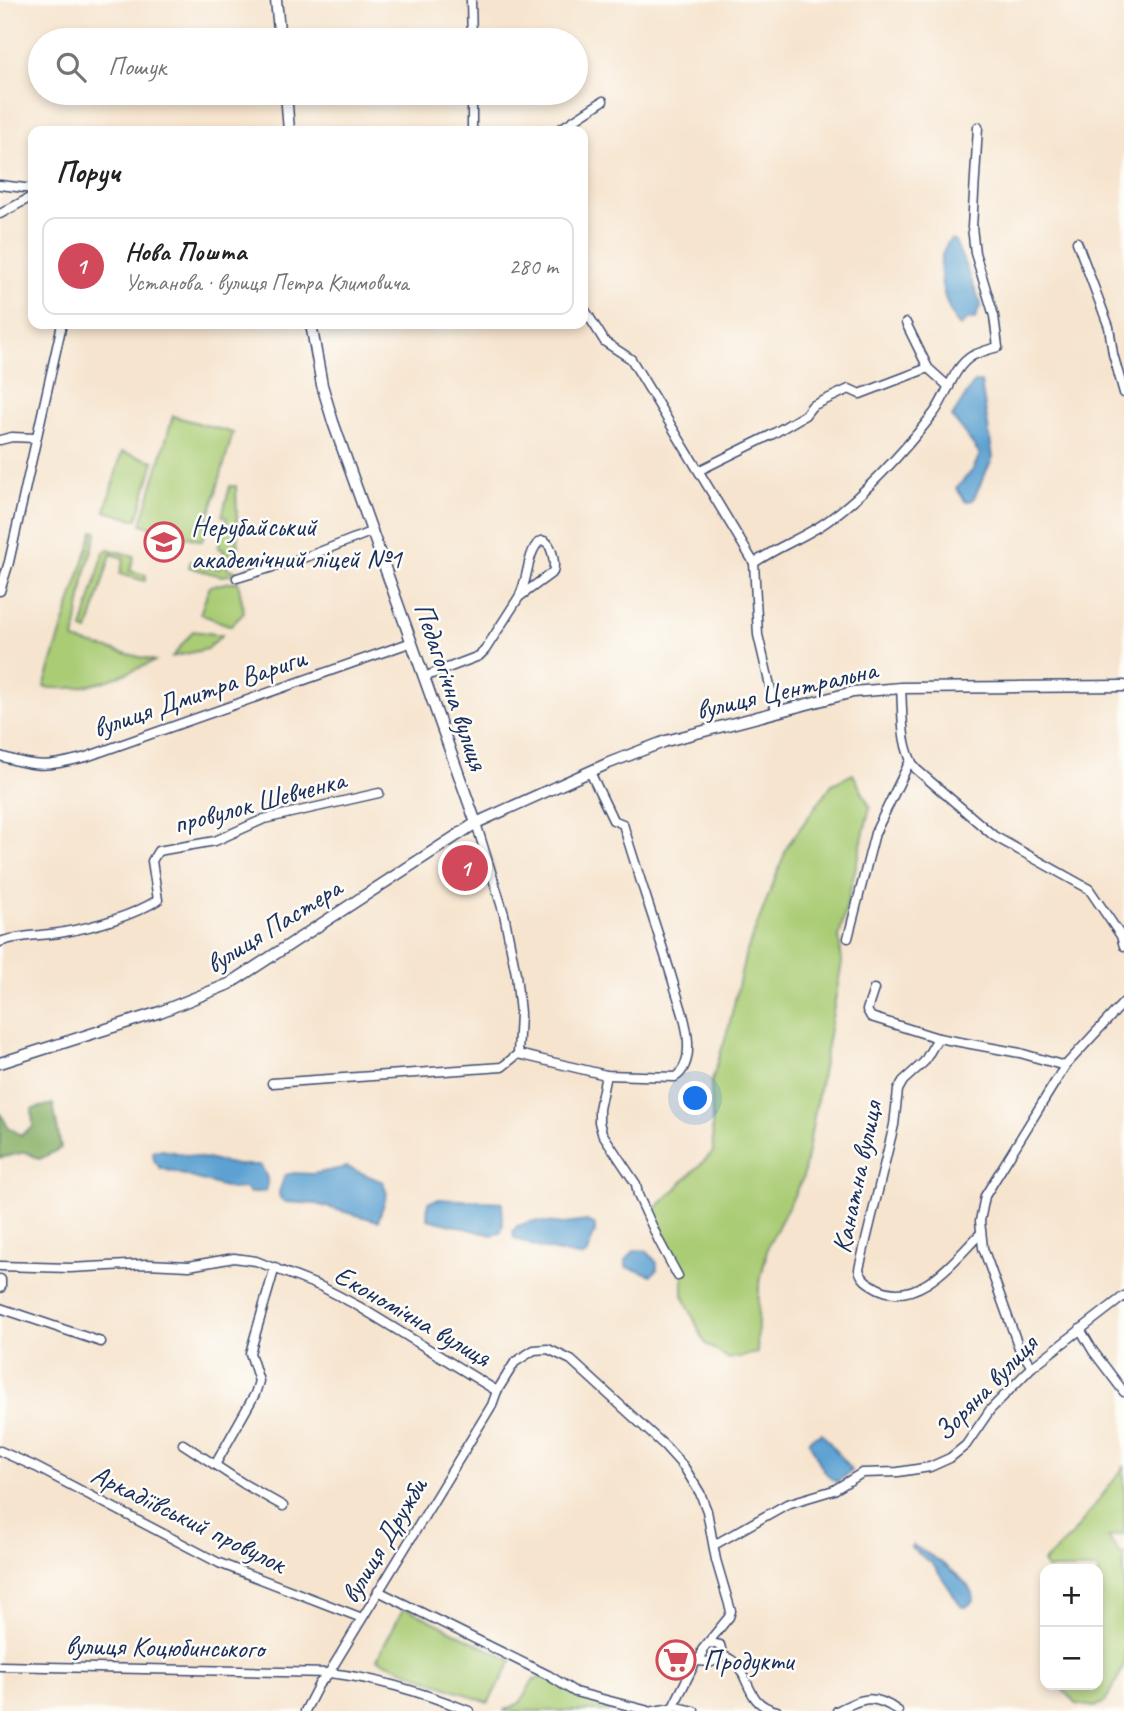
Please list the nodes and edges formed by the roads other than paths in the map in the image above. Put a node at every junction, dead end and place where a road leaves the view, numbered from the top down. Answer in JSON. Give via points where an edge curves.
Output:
{"nodes":[{"id":1,"x":276,"y":0,"type":"edge"},
{"id":2,"x":471,"y":0,"type":"edge"},
{"id":3,"x":279,"y":28,"type":"edge"},
{"id":4,"x":472,"y":28,"type":"edge"},
{"id":5,"x":603,"y":101,"type":"dead end"},
{"id":6,"x":287,"y":105,"type":"edge"},
{"id":7,"x":472,"y":105,"type":"edge"},
{"id":8,"x":289,"y":126,"type":"edge"},
{"id":9,"x":472,"y":126,"type":"edge"},
{"id":10,"x":566,"y":126,"type":"edge"},
{"id":11,"x":978,"y":127,"type":"dead end"},
{"id":12,"x":0,"y":185,"type":"edge"},
{"id":13,"x":28,"y":188,"type":"edge"},
{"id":14,"x":28,"y":199,"type":"edge"},
{"id":15,"x":0,"y":214,"type":"edge"},
{"id":16,"x":1077,"y":242,"type":"dead end"},
{"id":17,"x":588,"y":315,"type":"edge"},
{"id":18,"x":906,"y":323,"type":"dead end"},
{"id":19,"x":61,"y":329,"type":"edge"},
{"id":20,"x":312,"y":329,"type":"edge"},
{"id":21,"x":928,"y":368,"type":"junction"},
{"id":22,"x":949,"y":387,"type":"junction"},
{"id":23,"x":1124,"y":393,"type":"edge"},
{"id":24,"x":35,"y":438,"type":"junction"},
{"id":25,"x":0,"y":440,"type":"edge"},
{"id":26,"x":699,"y":470,"type":"junction"},
{"id":27,"x":373,"y":531,"type":"junction"},
{"id":28,"x":754,"y":563,"type":"junction"},
{"id":29,"x":237,"y":578,"type":"dead end"},
{"id":30,"x":0,"y":591,"type":"edge"},
{"id":31,"x":519,"y":597,"type":"junction"},
{"id":32,"x":412,"y":642,"type":"junction"},
{"id":33,"x":424,"y":677,"type":"junction"},
{"id":34,"x":1124,"y":686,"type":"edge"},
{"id":35,"x":901,"y":688,"type":"junction"},
{"id":36,"x":776,"y":711,"type":"junction"},
{"id":37,"x":0,"y":756,"type":"edge"},
{"id":38,"x":910,"y":761,"type":"junction"},
{"id":39,"x":590,"y":772,"type":"junction"},
{"id":40,"x":379,"y":793,"type":"dead end"},
{"id":41,"x":476,"y":823,"type":"junction"},
{"id":42,"x":848,"y":938,"type":"dead end"},
{"id":43,"x":0,"y":942,"type":"edge"},
{"id":44,"x":1124,"y":946,"type":"edge"},
{"id":45,"x":874,"y":989,"type":"dead end"},
{"id":46,"x":1124,"y":1002,"type":"edge"},
{"id":47,"x":938,"y":1038,"type":"junction"},
{"id":48,"x":518,"y":1054,"type":"junction"},
{"id":49,"x":0,"y":1063,"type":"edge"},
{"id":50,"x":1065,"y":1066,"type":"junction"},
{"id":51,"x":606,"y":1075,"type":"junction"},
{"id":52,"x":272,"y":1083,"type":"dead end"},
{"id":53,"x":981,"y":1233,"type":"junction"},
{"id":54,"x":0,"y":1266,"type":"edge"},
{"id":55,"x":275,"y":1267,"type":"junction"},
{"id":56,"x":678,"y":1276,"type":"dead end"},
{"id":57,"x":0,"y":1280,"type":"edge"},
{"id":58,"x":0,"y":1287,"type":"edge"},
{"id":59,"x":1124,"y":1296,"type":"edge"},
{"id":60,"x":0,"y":1308,"type":"edge"},
{"id":61,"x":1080,"y":1329,"type":"junction"},
{"id":62,"x":101,"y":1342,"type":"dead end"},
{"id":63,"x":1032,"y":1367,"type":"junction"},
{"id":64,"x":497,"y":1391,"type":"junction"},
{"id":65,"x":1124,"y":1392,"type":"edge"},
{"id":66,"x":183,"y":1444,"type":"dead end"},
{"id":67,"x":0,"y":1451,"type":"edge"},
{"id":68,"x":215,"y":1465,"type":"junction"},
{"id":69,"x":283,"y":1506,"type":"dead end"},
{"id":70,"x":714,"y":1545,"type":"junction"},
{"id":71,"x":378,"y":1591,"type":"junction"},
{"id":72,"x":362,"y":1618,"type":"junction"},
{"id":73,"x":710,"y":1643,"type":"junction"},
{"id":74,"x":723,"y":1656,"type":"junction"},
{"id":75,"x":701,"y":1659,"type":"junction"},
{"id":76,"x":0,"y":1666,"type":"edge"},
{"id":77,"x":329,"y":1673,"type":"junction"},
{"id":78,"x":673,"y":1707,"type":"junction"},
{"id":79,"x":305,"y":1711,"type":"edge"},
{"id":80,"x":469,"y":1711,"type":"edge"},
{"id":81,"x":651,"y":1711,"type":"edge"},
{"id":82,"x":694,"y":1711,"type":"edge"},
{"id":83,"x":777,"y":1711,"type":"edge"},
{"id":84,"x":837,"y":1711,"type":"edge"},
{"id":85,"x":898,"y":1711,"type":"edge"}],
"edges":[{"from":1,"to":3,"type":"street"},
{"from":2,"to":4,"type":"street"},
{"from":5,"to":10,"type":"street"},
{"from":6,"to":8,"type":"street"},
{"from":7,"to":9,"type":"street"},
{"from":11,"to":22,"type":"street","via":[[972,227],[998,347],[971,356]]},
{"from":12,"to":13,"type":"street"},
{"from":14,"to":15,"type":"street"},
{"from":16,"to":23,"type":"street","via":[[1109,327]]},
{"from":17,"to":26,"type":"street","via":[[605,342],[631,359]]},
{"from":18,"to":21,"type":"street"},
{"from":19,"to":24,"type":"street"},
{"from":20,"to":27,"type":"street","name":"Педагогічна вулиця","via":[[333,422]]},
{"from":21,"to":22,"type":"street"},
{"from":21,"to":26,"type":"street","via":[[860,394],[849,389]]},
{"from":22,"to":28,"type":"street","via":[[934,413],[851,501],[828,520]]},
{"from":24,"to":25,"type":"street"},
{"from":24,"to":30,"type":"street"},
{"from":26,"to":28,"type":"street"},
{"from":27,"to":29,"type":"street"},
{"from":27,"to":32,"type":"street","name":"Педагогічна вулиця"},
{"from":28,"to":36,"type":"street","via":[[758,635]]},
{"from":31,"to":31,"type":"street","via":[[553,572],[555,559],[544,541],[534,548]]},
{"from":31,"to":33,"type":"street","via":[[479,656]]},
{"from":32,"to":33,"type":"street","name":"Педагогічна вулиця"},
{"from":32,"to":37,"type":"street","name":"вулиця Дмитра Вариги","via":[[86,757],[42,766]]},
{"from":33,"to":41,"type":"street","name":"Педагогічна вулиця"},
{"from":34,"to":35,"type":"street","name":"вулиця Центральна"},
{"from":35,"to":36,"type":"street","name":"вулиця Центральна","via":[[853,692]]},
{"from":35,"to":38,"type":"street"},
{"from":36,"to":39,"type":"street","name":"вулиця Центральна","via":[[666,741]]},
{"from":38,"to":42,"type":"street","via":[[875,833]]},
{"from":38,"to":44,"type":"street","via":[[994,836],[1089,889]]},
{"from":39,"to":41,"type":"street","name":"вулиця Центральна"},
{"from":39,"to":51,"type":"street","via":[[613,820],[623,824],[679,1000],[688,1049],[683,1070],[675,1077]]},
{"from":40,"to":43,"type":"street","name":"провулок Шевченка","via":[[264,819],[215,841],[158,851],[152,861],[158,900],[140,911],[62,933]]},
{"from":41,"to":48,"type":"street","via":[[504,914],[516,974]]},
{"from":41,"to":49,"type":"street","name":"вулиця Пастера","via":[[229,984],[160,1012]]},
{"from":45,"to":47,"type":"street","via":[[867,1010],[871,1017]]},
{"from":46,"to":50,"type":"street"},
{"from":47,"to":50,"type":"street"},
{"from":47,"to":53,"type":"street","name":"Канатна вулиця","via":[[924,1062],[898,1090],[860,1275],[888,1293],[914,1291]]},
{"from":48,"to":51,"type":"street"},
{"from":48,"to":52,"type":"street","via":[[502,1067]]},
{"from":50,"to":53,"type":"street","via":[[985,1196]]},
{"from":51,"to":56,"type":"street","via":[[598,1122],[636,1184]]},
{"from":53,"to":63,"type":"street","via":[[1019,1348]]},
{"from":54,"to":55,"type":"street","name":"Економічна вулиця","via":[[189,1266],[234,1258]]},
{"from":55,"to":64,"type":"street","name":"Економічна вулиця","via":[[358,1306]]},
{"from":55,"to":68,"type":"street","via":[[250,1353],[259,1381]]},
{"from":57,"to":58,"type":"street"},
{"from":59,"to":61,"type":"street","name":"Зоряна вулиця"},
{"from":60,"to":62,"type":"street"},
{"from":61,"to":63,"type":"street","name":"Зоряна вулиця"},
{"from":61,"to":65,"type":"street"},
{"from":63,"to":70,"type":"street","name":"Зоряна вулиця","via":[[950,1458],[898,1472],[862,1473],[834,1490],[786,1504]]},
{"from":64,"to":70,"type":"street","name":"Економічна вулиця","via":[[515,1362],[534,1350],[548,1349],[571,1360],[684,1467],[707,1511]]},
{"from":64,"to":71,"type":"street","name":"вулиця Дружби"},
{"from":66,"to":68,"type":"street"},
{"from":67,"to":72,"type":"street","name":"Аркадіївський провулок","via":[[219,1563]]},
{"from":68,"to":69,"type":"street"},
{"from":70,"to":73,"type":"street","name":"Економічна вулиця","via":[[732,1608]]},
{"from":71,"to":72,"type":"street","name":"вулиця Дружби"},
{"from":71,"to":81,"type":"street","via":[[575,1692]]},
{"from":72,"to":77,"type":"street","name":"вулиця Дружби"},
{"from":73,"to":74,"type":"street","via":[[720,1645]]},
{"from":73,"to":75,"type":"street","name":"Економічна вулиця"},
{"from":74,"to":75,"type":"street","via":[[712,1662]]},
{"from":74,"to":83,"type":"street","via":[[741,1668],[749,1692]]},
{"from":75,"to":78,"type":"street","name":"Економічна вулиця"},
{"from":76,"to":77,"type":"street","name":"вулиця Коцюбинського"},
{"from":77,"to":79,"type":"street","name":"вулиця Дружби"},
{"from":77,"to":80,"type":"street","name":"вулиця Коцюбинського","via":[[361,1676]]},
{"from":78,"to":81,"type":"street"},
{"from":78,"to":82,"type":"street"},
{"from":84,"to":85,"type":"street","via":[[872,1699]]}]}
